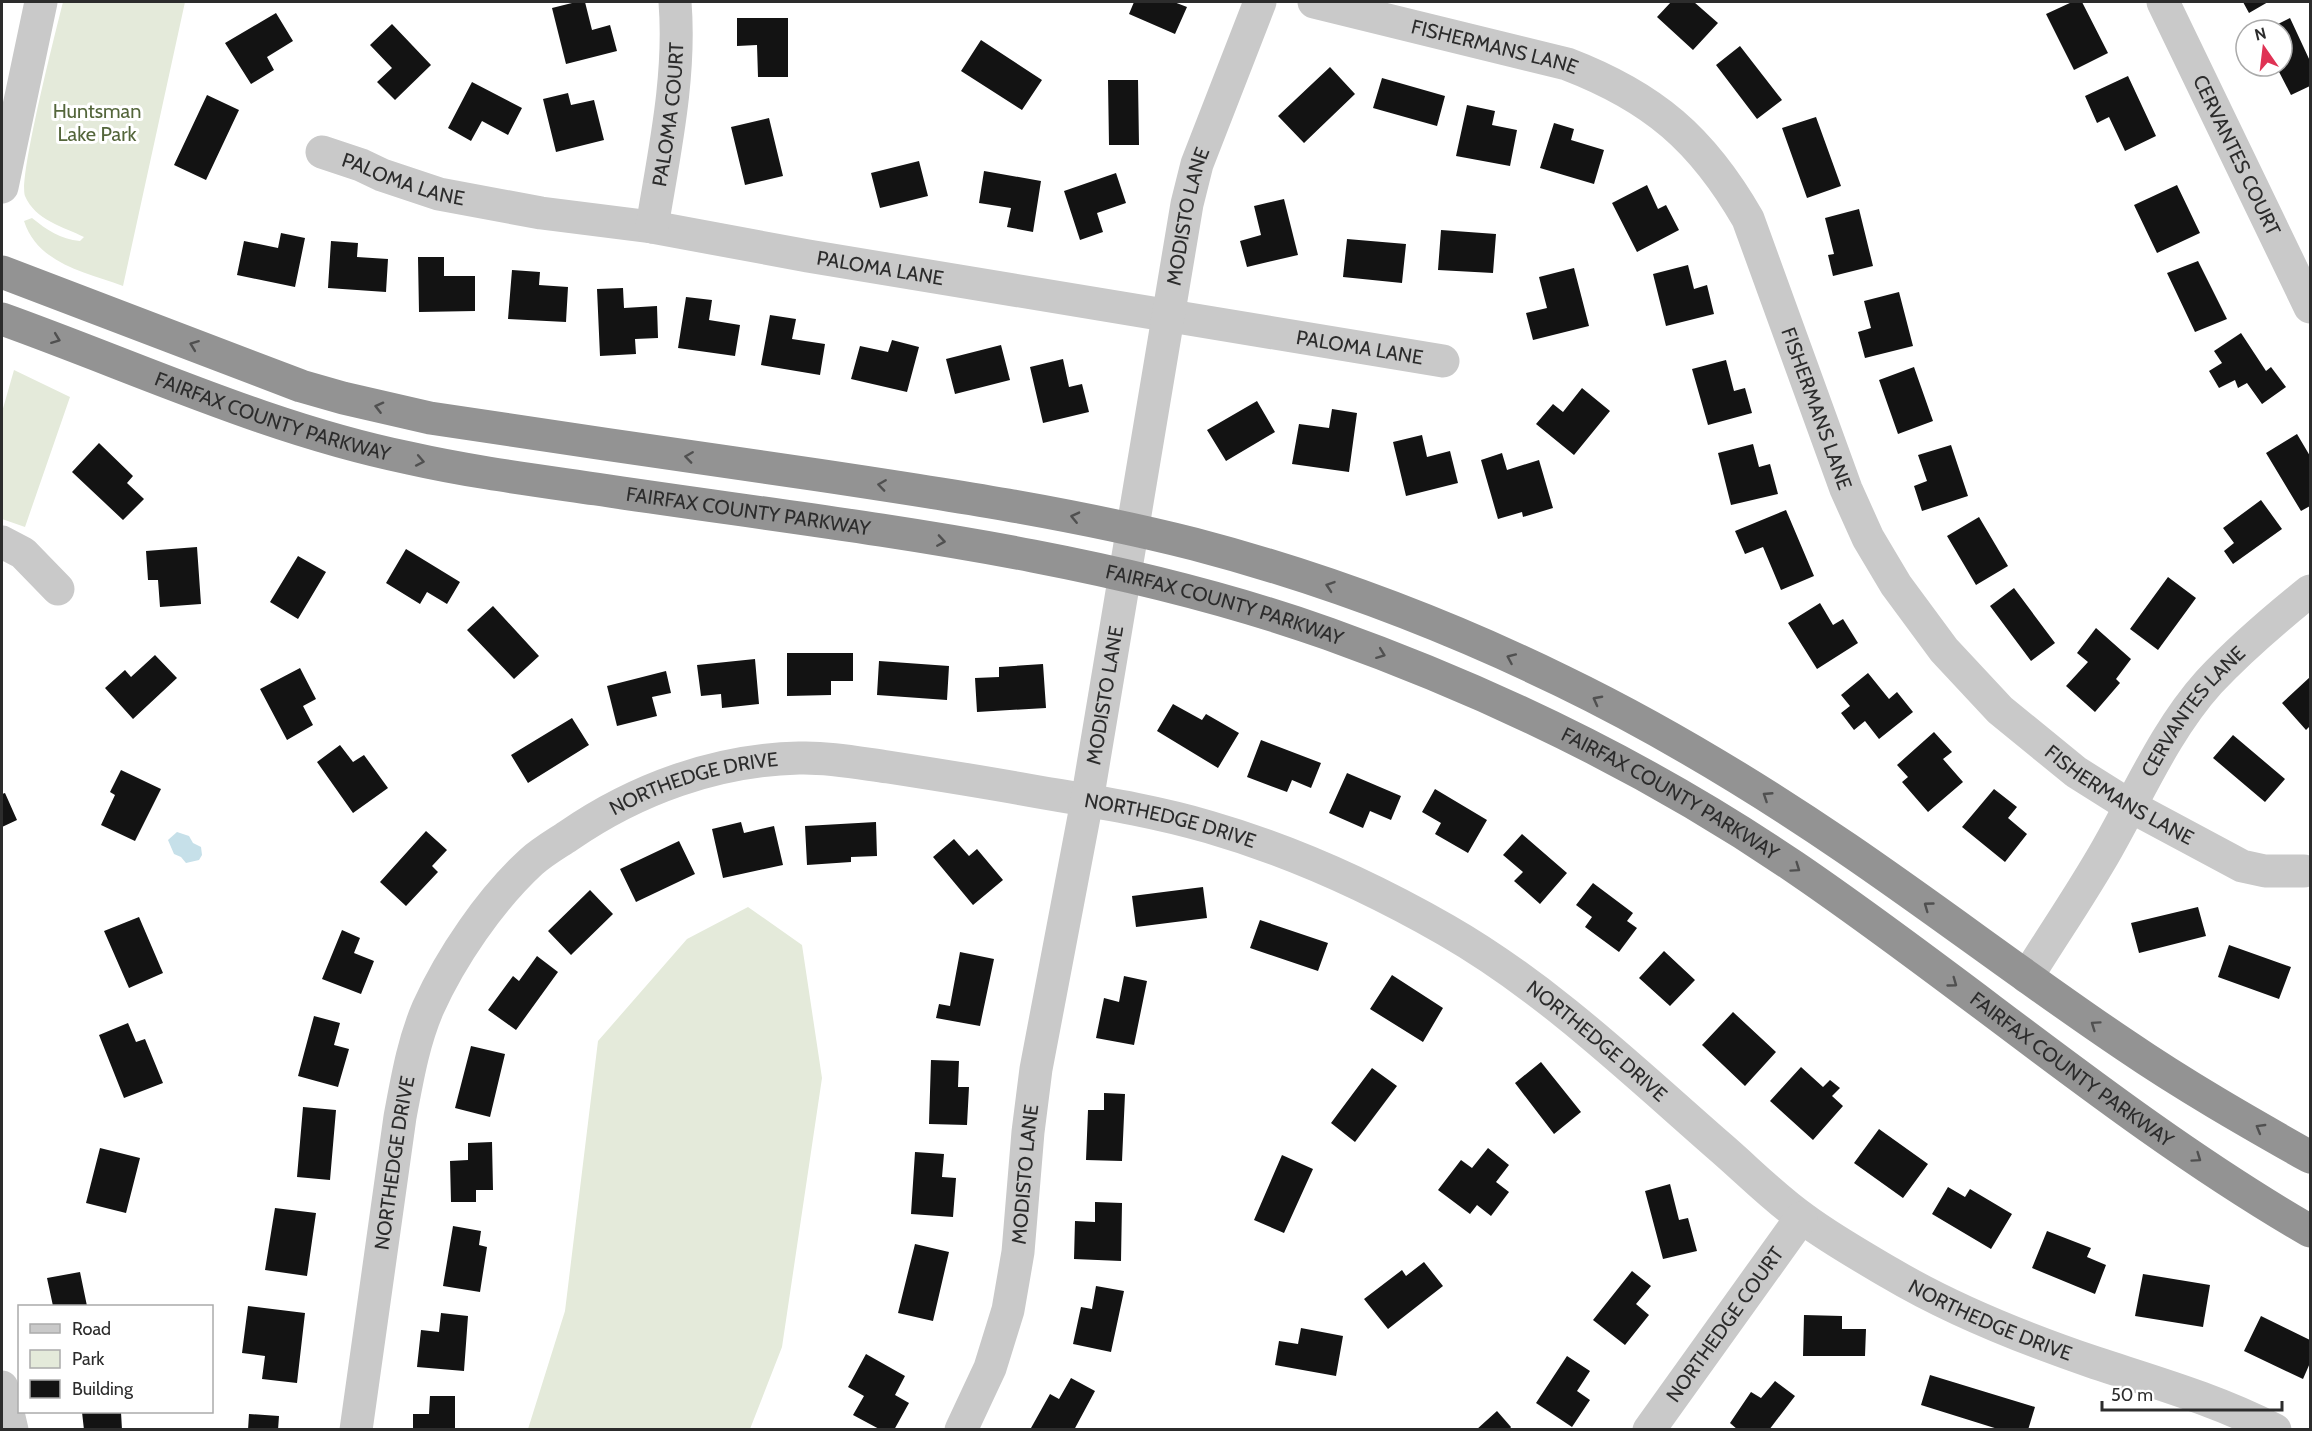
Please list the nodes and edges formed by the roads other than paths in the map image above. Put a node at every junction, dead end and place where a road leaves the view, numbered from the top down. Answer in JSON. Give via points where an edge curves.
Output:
{"nodes":[{"id":1,"x":40,"y":2,"type":"edge"},
{"id":2,"x":675,"y":2,"type":"edge"},
{"id":3,"x":1260,"y":2,"type":"edge"},
{"id":4,"x":1314,"y":2,"type":"edge"},
{"id":5,"x":2163,"y":2,"type":"edge"},
{"id":6,"x":322,"y":152,"type":"dead end"},
{"id":7,"x":2,"y":187,"type":"edge"},
{"id":8,"x":652,"y":228,"type":"junction"},
{"id":9,"x":2,"y":272,"type":"edge"},
{"id":10,"x":2310,"y":307,"type":"edge"},
{"id":11,"x":1168,"y":316,"type":"junction"},
{"id":12,"x":2,"y":319,"type":"edge"},
{"id":13,"x":1443,"y":361,"type":"dead end"},
{"id":14,"x":1132,"y":530,"type":"junction"},
{"id":15,"x":2,"y":542,"type":"edge"},
{"id":16,"x":1124,"y":575,"type":"junction"},
{"id":17,"x":58,"y":589,"type":"dead end"},
{"id":18,"x":2310,"y":591,"type":"edge"},
{"id":19,"x":1087,"y":801,"type":"junction"},
{"id":20,"x":2130,"y":806,"type":"junction"},
{"id":21,"x":2304,"y":871,"type":"dead end"},
{"id":22,"x":2027,"y":977,"type":"junction"},
{"id":23,"x":2310,"y":1157,"type":"edge"},
{"id":24,"x":1801,"y":1218,"type":"junction"},
{"id":25,"x":2310,"y":1230,"type":"edge"},
{"id":26,"x":2,"y":1387,"type":"edge"},
{"id":27,"x":12,"y":1430,"type":"edge"},
{"id":28,"x":356,"y":1430,"type":"edge"},
{"id":29,"x":961,"y":1430,"type":"edge"},
{"id":30,"x":1649,"y":1430,"type":"edge"},
{"id":31,"x":2275,"y":1430,"type":"edge"}],
"edges":[{"from":1,"to":7,"type":"street"},
{"from":2,"to":8,"type":"street","name":"PALOMA COURT","via":[[676,70]]},
{"from":3,"to":11,"type":"street","name":"MODISTO LANE","via":[[1197,164]]},
{"from":4,"to":20,"type":"street","name":"FISHERMANS LANE","via":[[1567,64],[1629,92],[1680,129],[1703,153],[1748,219],[1846,489],[1868,538],[1896,585],[1944,650],[2000,710],[2076,772]]},
{"from":5,"to":10,"type":"street","name":"CERVANTES COURT"},
{"from":6,"to":8,"type":"street","name":"PALOMA LANE","via":[[439,194]]},
{"from":8,"to":11,"type":"street","name":"PALOMA LANE"},
{"from":14,"to":9,"type":"highway","name":"FAIRFAX COUNTY PARKWAY","one_way":true,"via":[[933,492],[389,409],[258,370]]},
{"from":11,"to":13,"type":"street","name":"PALOMA LANE"},
{"from":11,"to":14,"type":"street","name":"MODISTO LANE"},
{"from":12,"to":16,"type":"highway","name":"FAIRFAX COUNTY PARKWAY","one_way":true,"via":[[277,423],[409,459],[1004,551]]},
{"from":14,"to":16,"type":"street","name":"MODISTO LANE"},
{"from":22,"to":14,"type":"highway","name":"FAIRFAX COUNTY PARKWAY","one_way":true,"via":[[1846,848],[1741,780],[1564,682],[1449,630],[1375,602],[1248,560]]},
{"from":15,"to":17,"type":"street","via":[[23,554]]},
{"from":16,"to":19,"type":"street","name":"MODISTO LANE"},
{"from":16,"to":25,"type":"highway","name":"FAIRFAX COUNTY PARKWAY","one_way":true,"via":[[1261,613],[1363,647],[1506,706],[1622,764],[1789,863],[2131,1113]]},
{"from":18,"to":20,"type":"street","name":"CERVANTES LANE","via":[[2209,682],[2158,753]]},
{"from":19,"to":24,"type":"street","name":"NORTHEDGE DRIVE","via":[[1198,824],[1265,846],[1387,898],[1450,933],[1537,990]]},
{"from":19,"to":28,"type":"street","name":"NORTHEDGE DRIVE","via":[[846,761],[762,760],[699,772],[640,794],[592,819],[533,860],[485,914],[453,959],[418,1037],[400,1117]]},
{"from":19,"to":29,"type":"street","name":"MODISTO LANE","via":[[1036,1070],[1018,1252],[1008,1310],[990,1368]]},
{"from":20,"to":21,"type":"street","name":"FISHERMANS LANE","via":[[2242,866],[2265,871]]},
{"from":20,"to":22,"type":"street","name":"CERVANTES LANE"},
{"from":23,"to":22,"type":"highway","name":"FAIRFAX COUNTY PARKWAY","one_way":true,"via":[[2196,1091]]},
{"from":24,"to":30,"type":"street","name":"NORTHEDGE COURT"},
{"from":24,"to":31,"type":"street","name":"NORTHEDGE DRIVE","via":[[1896,1276],[1979,1319],[2221,1404]]},
{"from":26,"to":27,"type":"street"}]}
